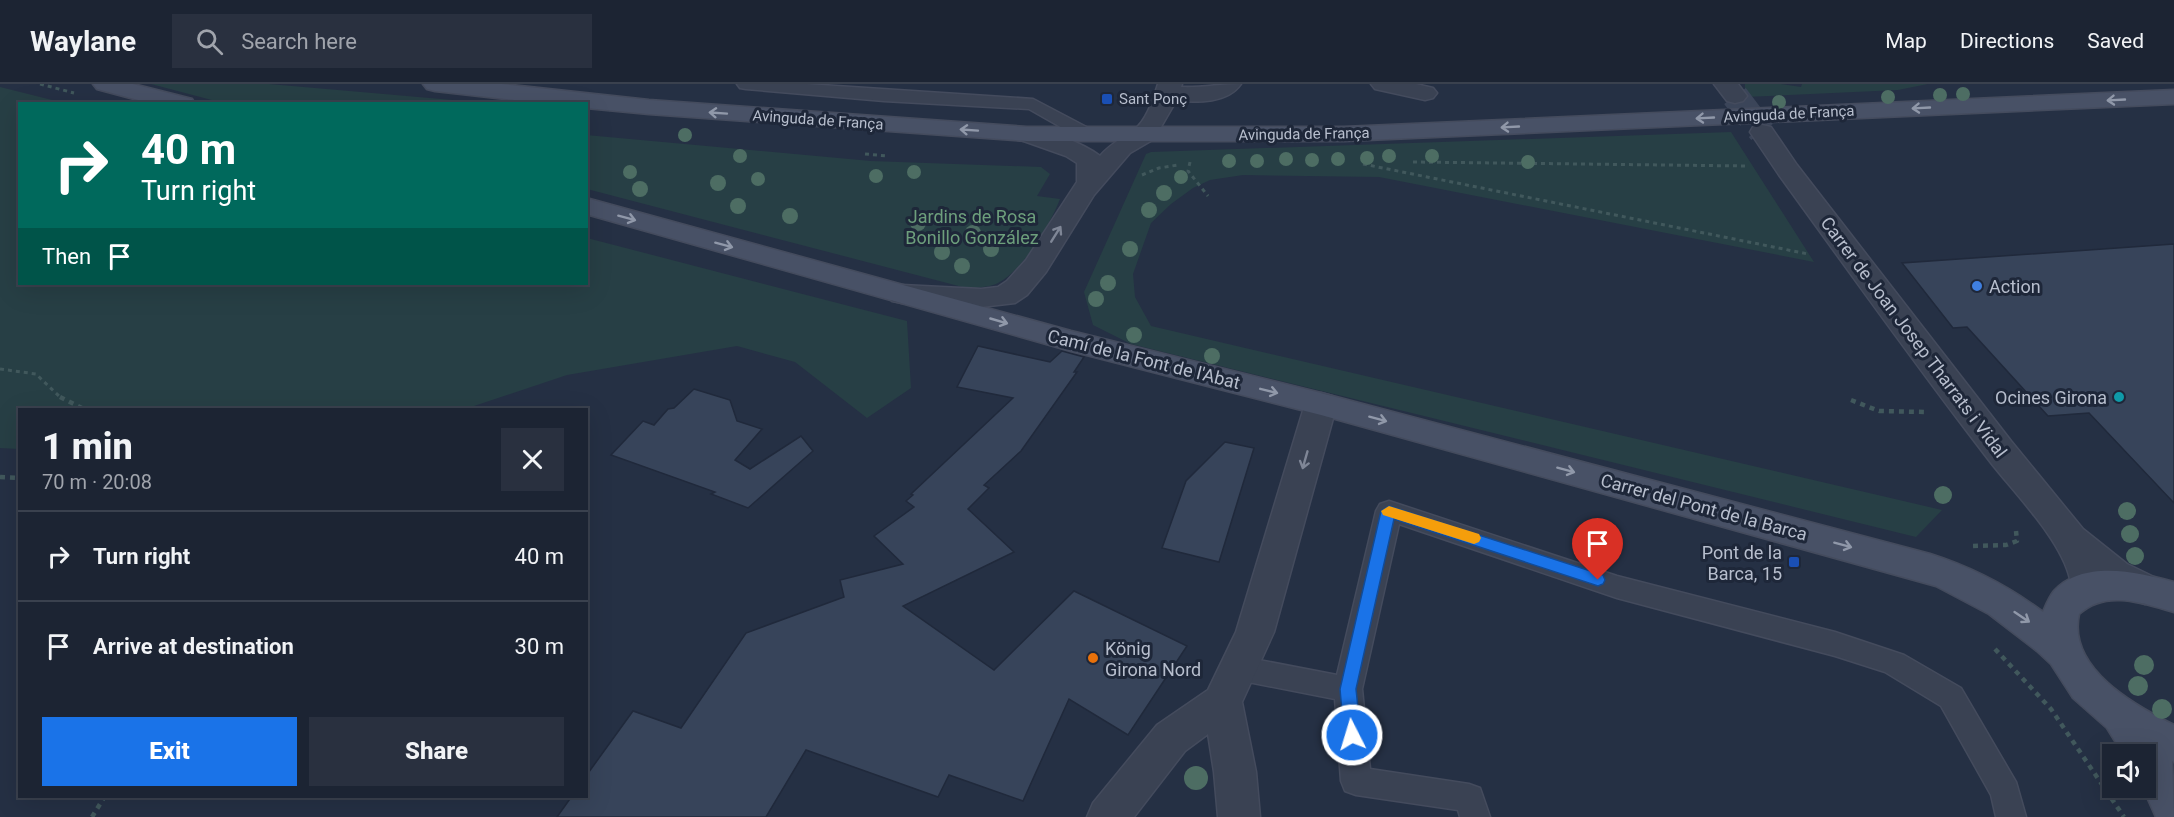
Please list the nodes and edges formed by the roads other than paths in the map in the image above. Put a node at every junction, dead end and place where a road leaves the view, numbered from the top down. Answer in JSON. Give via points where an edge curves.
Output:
{"nodes":[{"id":1,"x":105,"y":84,"type":"edge"},
{"id":2,"x":435,"y":84,"type":"edge"},
{"id":3,"x":593,"y":84,"type":"edge"},
{"id":4,"x":746,"y":84,"type":"edge"},
{"id":5,"x":1230,"y":84,"type":"edge"},
{"id":6,"x":1383,"y":84,"type":"edge"},
{"id":7,"x":1169,"y":89,"type":"edge"},
{"id":8,"x":1425,"y":93,"type":"dead end"},
{"id":9,"x":548,"y":94,"type":"edge"},
{"id":10,"x":2174,"y":97,"type":"edge"},
{"id":11,"x":175,"y":102,"type":"edge"},
{"id":12,"x":649,"y":107,"type":"junction"},
{"id":13,"x":588,"y":112,"type":"edge"},
{"id":14,"x":1762,"y":132,"type":"tunnel mouth"},
{"id":15,"x":1027,"y":134,"type":"junction"},
{"id":16,"x":1086,"y":134,"type":"junction"},
{"id":17,"x":1145,"y":134,"type":"junction"},
{"id":18,"x":1090,"y":183,"type":"junction"},
{"id":19,"x":588,"y":207,"type":"edge"},
{"id":20,"x":902,"y":294,"type":"junction"},
{"id":21,"x":1321,"y":404,"type":"junction"},
{"id":22,"x":2071,"y":539,"type":"junction"},
{"id":23,"x":2082,"y":590,"type":"junction"},
{"id":24,"x":2160,"y":593,"type":"edge"},
{"id":25,"x":2065,"y":654,"type":"junction"},
{"id":26,"x":1230,"y":685,"type":"junction"},
{"id":27,"x":1348,"y":689,"type":"junction"},
{"id":28,"x":2118,"y":714,"type":"junction"},
{"id":29,"x":2174,"y":744,"type":"edge"},
{"id":30,"x":2174,"y":810,"type":"edge"},
{"id":31,"x":1108,"y":817,"type":"edge"},
{"id":32,"x":1239,"y":817,"type":"edge"},
{"id":33,"x":1475,"y":817,"type":"edge"},
{"id":34,"x":2011,"y":817,"type":"edge"}],
"edges":[{"from":1,"to":11,"type":"main road"},
{"from":2,"to":9,"type":"main road","name":"Avinguda de França"},
{"from":3,"to":12,"type":"main road","via":[[602,94]]},
{"from":4,"to":16,"type":"lane","via":[[1033,104]]},
{"from":5,"to":7,"type":"street","via":[[1219,92],[1204,95]]},
{"from":6,"to":8,"type":"street"},
{"from":7,"to":17,"type":"street"},
{"from":9,"to":12,"type":"main road","name":"Avinguda de França"},
{"from":10,"to":17,"type":"main road","name":"Avinguda de França","one_way":true,"via":[[1344,134]]},
{"from":12,"to":13,"type":"main road"},
{"from":15,"to":12,"type":"main road","name":"Avinguda de França","one_way":true},
{"from":14,"to":22,"type":"street","name":"Carrer de Joan Josep Tharrats i Vidal","via":[[1999,450]]},
{"from":15,"to":16,"type":"main road","name":"Avinguda de França"},
{"from":15,"to":18,"type":"street","via":[[1075,150],[1090,160]]},
{"from":16,"to":17,"type":"main road","name":"Avinguda de França"},
{"from":17,"to":18,"type":"street","via":[[1121,148]]},
{"from":20,"to":18,"type":"street","one_way":true,"via":[[1005,296],[1036,266]]},
{"from":19,"to":20,"type":"main road","one_way":true},
{"from":20,"to":21,"type":"main road","name":"Camí de la Font de l'Abat","one_way":true},
{"from":21,"to":25,"type":"main road","name":"Carrer del Pont de la Barca","one_way":true,"via":[[1930,568],[1991,595],[2036,626]]},
{"from":21,"to":26,"type":"street","one_way":true,"via":[[1255,632]]},
{"from":22,"to":23,"type":"street","name":"Carrer de Joan Josep Tharrats i Vidal","via":[[2089,584]]},
{"from":22,"to":24,"type":"street","name":"Carrer de Joan Josep Tharrats i Vidal","via":[[2114,574]]},
{"from":23,"to":24,"type":"main road","via":[[2111,585]]},
{"from":23,"to":25,"type":"main road","via":[[2067,600],[2059,614],[2057,633]]},
{"from":25,"to":28,"type":"main road","via":[[2095,695]]},
{"from":26,"to":27,"type":"lane"},
{"from":26,"to":31,"type":"street","via":[[1171,738]]},
{"from":26,"to":32,"type":"street"},
{"from":27,"to":33,"type":"lane","via":[[1356,781],[1469,798]]},
{"from":27,"to":34,"type":"lane","via":[[1389,511],[1617,586],[1894,663],[1951,697],[2005,792]]},
{"from":28,"to":29,"type":"main road"},
{"from":28,"to":30,"type":"main road","via":[[2152,763]]}]}
